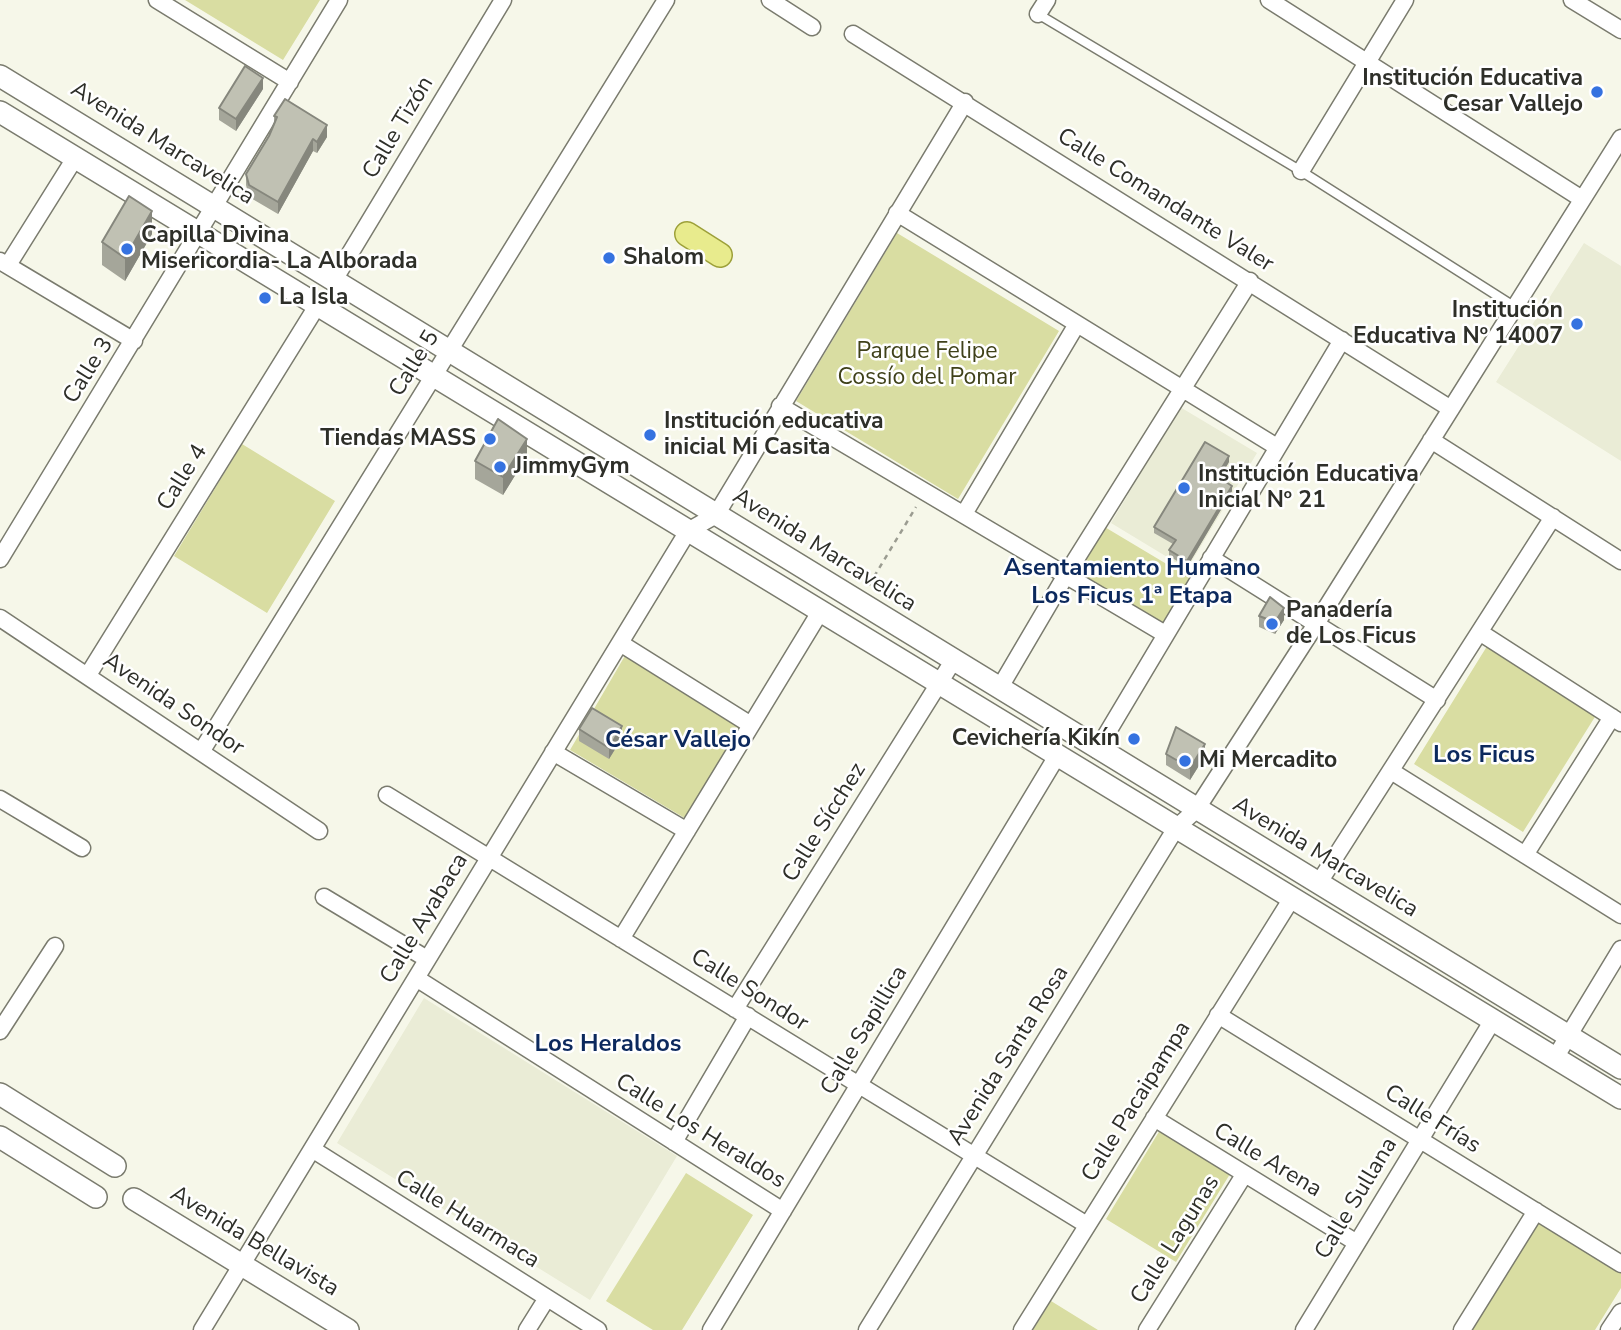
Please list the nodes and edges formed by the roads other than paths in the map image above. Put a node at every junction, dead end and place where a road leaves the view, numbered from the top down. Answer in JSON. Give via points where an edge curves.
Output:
{"nodes":[{"id":1,"x":157,"y":0,"type":"edge"},
{"id":2,"x":339,"y":0,"type":"edge"},
{"id":3,"x":503,"y":0,"type":"edge"},
{"id":4,"x":666,"y":0,"type":"edge"},
{"id":5,"x":771,"y":0,"type":"edge"},
{"id":6,"x":1269,"y":0,"type":"edge"},
{"id":7,"x":1405,"y":0,"type":"edge"},
{"id":8,"x":1572,"y":0,"type":"edge"},
{"id":9,"x":1043,"y":7,"type":"edge"},
{"id":10,"x":812,"y":27,"type":"dead end"},
{"id":11,"x":1621,"y":30,"type":"edge"},
{"id":12,"x":853,"y":34,"type":"dead end"},
{"id":13,"x":1367,"y":62,"type":"junction"},
{"id":14,"x":0,"y":75,"type":"edge"},
{"id":15,"x":290,"y":82,"type":"junction"},
{"id":16,"x":965,"y":102,"type":"junction"},
{"id":17,"x":0,"y":112,"type":"edge"},
{"id":18,"x":1621,"y":138,"type":"edge"},
{"id":19,"x":75,"y":158,"type":"junction"},
{"id":20,"x":1301,"y":171,"type":"junction"},
{"id":21,"x":1582,"y":199,"type":"junction"},
{"id":22,"x":214,"y":207,"type":"junction"},
{"id":23,"x":897,"y":213,"type":"junction"},
{"id":24,"x":199,"y":234,"type":"junction"},
{"id":25,"x":687,"y":234,"type":"dead end"},
{"id":26,"x":720,"y":255,"type":"dead end"},
{"id":27,"x":4,"y":263,"type":"edge"},
{"id":28,"x":334,"y":281,"type":"junction"},
{"id":29,"x":1250,"y":281,"type":"junction"},
{"id":30,"x":317,"y":306,"type":"junction"},
{"id":31,"x":1515,"y":306,"type":"junction"},
{"id":32,"x":1077,"y":324,"type":"junction"},
{"id":33,"x":1342,"y":340,"type":"junction"},
{"id":34,"x":134,"y":341,"type":"junction"},
{"id":35,"x":450,"y":351,"type":"junction"},
{"id":36,"x":433,"y":376,"type":"junction"},
{"id":37,"x":1183,"y":388,"type":"junction"},
{"id":38,"x":780,"y":406,"type":"junction"},
{"id":39,"x":1451,"y":408,"type":"junction"},
{"id":40,"x":1431,"y":440,"type":"junction"},
{"id":41,"x":1278,"y":447,"type":"junction"},
{"id":42,"x":964,"y":514,"type":"junction"},
{"id":43,"x":716,"y":515,"type":"junction"},
{"id":44,"x":1553,"y":517,"type":"junction"},
{"id":45,"x":688,"y":531,"type":"junction"},
{"id":46,"x":1211,"y":558,"type":"junction"},
{"id":47,"x":0,"y":559,"type":"edge"},
{"id":48,"x":1621,"y":561,"type":"edge"},
{"id":49,"x":1066,"y":575,"type":"junction"},
{"id":50,"x":820,"y":612,"type":"junction"},
{"id":51,"x":0,"y":618,"type":"edge"},
{"id":52,"x":1316,"y":624,"type":"junction"},
{"id":53,"x":1480,"y":633,"type":"junction"},
{"id":54,"x":1165,"y":634,"type":"junction"},
{"id":55,"x":620,"y":643,"type":"junction"},
{"id":56,"x":953,"y":661,"type":"junction"},
{"id":57,"x":88,"y":675,"type":"junction"},
{"id":58,"x":939,"y":684,"type":"junction"},
{"id":59,"x":999,"y":689,"type":"junction"},
{"id":60,"x":1437,"y":700,"type":"junction"},
{"id":61,"x":1617,"y":720,"type":"edge"},
{"id":62,"x":751,"y":725,"type":"junction"},
{"id":63,"x":1097,"y":750,"type":"junction"},
{"id":64,"x":201,"y":752,"type":"junction"},
{"id":65,"x":553,"y":752,"type":"junction"},
{"id":66,"x":1057,"y":756,"type":"junction"},
{"id":67,"x":1391,"y":771,"type":"junction"},
{"id":68,"x":387,"y":795,"type":"dead end"},
{"id":69,"x":0,"y":799,"type":"edge"},
{"id":70,"x":1196,"y":810,"type":"junction"},
{"id":71,"x":1177,"y":828,"type":"junction"},
{"id":72,"x":319,"y":831,"type":"dead end"},
{"id":73,"x":687,"y":831,"type":"junction"},
{"id":74,"x":82,"y":848,"type":"dead end"},
{"id":75,"x":1525,"y":855,"type":"junction"},
{"id":76,"x":489,"y":858,"type":"junction"},
{"id":77,"x":1318,"y":884,"type":"junction"},
{"id":78,"x":324,"y":897,"type":"dead end"},
{"id":79,"x":1292,"y":898,"type":"junction"},
{"id":80,"x":1621,"y":915,"type":"edge"},
{"id":81,"x":621,"y":939,"type":"junction"},
{"id":82,"x":55,"y":946,"type":"dead end"},
{"id":83,"x":1621,"y":949,"type":"edge"},
{"id":84,"x":427,"y":959,"type":"junction"},
{"id":85,"x":416,"y":978,"type":"junction"},
{"id":86,"x":741,"y":1013,"type":"junction"},
{"id":87,"x":1219,"y":1015,"type":"junction"},
{"id":88,"x":1493,"y":1020,"type":"junction"},
{"id":89,"x":0,"y":1031,"type":"edge"},
{"id":90,"x":1567,"y":1035,"type":"junction"},
{"id":91,"x":1555,"y":1058,"type":"junction"},
{"id":92,"x":1621,"y":1068,"type":"edge"},
{"id":93,"x":859,"y":1085,"type":"junction"},
{"id":94,"x":0,"y":1094,"type":"edge"},
{"id":95,"x":1621,"y":1098,"type":"edge"},
{"id":96,"x":1154,"y":1118,"type":"junction"},
{"id":97,"x":52,"y":1127,"type":"junction"},
{"id":98,"x":0,"y":1137,"type":"edge"},
{"id":99,"x":1420,"y":1140,"type":"junction"},
{"id":100,"x":674,"y":1142,"type":"junction"},
{"id":101,"x":312,"y":1149,"type":"junction"},
{"id":102,"x":974,"y":1155,"type":"junction"},
{"id":103,"x":34,"y":1158,"type":"junction"},
{"id":104,"x":115,"y":1166,"type":"dead end"},
{"id":105,"x":1244,"y":1175,"type":"junction"},
{"id":106,"x":96,"y":1197,"type":"dead end"},
{"id":107,"x":134,"y":1199,"type":"dead end"},
{"id":108,"x":783,"y":1211,"type":"junction"},
{"id":109,"x":1536,"y":1211,"type":"junction"},
{"id":110,"x":1087,"y":1226,"type":"junction"},
{"id":111,"x":1357,"y":1243,"type":"junction"},
{"id":112,"x":1621,"y":1264,"type":"edge"},
{"id":113,"x":241,"y":1265,"type":"junction"},
{"id":114,"x":547,"y":1298,"type":"junction"},
{"id":115,"x":1621,"y":1312,"type":"edge"},
{"id":116,"x":202,"y":1330,"type":"edge"},
{"id":117,"x":348,"y":1330,"type":"edge"},
{"id":118,"x":527,"y":1330,"type":"edge"},
{"id":119,"x":598,"y":1330,"type":"edge"},
{"id":120,"x":711,"y":1330,"type":"edge"},
{"id":121,"x":867,"y":1330,"type":"edge"},
{"id":122,"x":1022,"y":1330,"type":"edge"},
{"id":123,"x":1147,"y":1330,"type":"edge"},
{"id":124,"x":1304,"y":1330,"type":"edge"},
{"id":125,"x":1462,"y":1330,"type":"edge"},
{"id":126,"x":1609,"y":1330,"type":"edge"}],
"edges":[{"from":1,"to":15,"type":"street"},
{"from":2,"to":15,"type":"street"},
{"from":3,"to":28,"type":"street","name":"Calle Tizón"},
{"from":4,"to":35,"type":"street","name":"Calle 5"},
{"from":5,"to":10,"type":"street"},
{"from":6,"to":13,"type":"street"},
{"from":7,"to":13,"type":"street"},
{"from":8,"to":11,"type":"street"},
{"from":9,"to":20,"type":"lane"},
{"from":12,"to":16,"type":"street","name":"Calle Comandante Valer"},
{"from":13,"to":20,"type":"street"},
{"from":13,"to":21,"type":"street"},
{"from":14,"to":22,"type":"street","name":"Avenida Marcavelica"},
{"from":15,"to":22,"type":"street"},
{"from":16,"to":23,"type":"street"},
{"from":16,"to":29,"type":"street","name":"Calle Comandante Valer"},
{"from":17,"to":19,"type":"street"},
{"from":18,"to":21,"type":"street","name":"Avenida Santa Rosa"},
{"from":19,"to":24,"type":"street"},
{"from":19,"to":27,"type":"street"},
{"from":20,"to":31,"type":"lane"},
{"from":21,"to":31,"type":"street","name":"Avenida Santa Rosa"},
{"from":22,"to":24,"type":"street","name":"Calle 3"},
{"from":22,"to":28,"type":"street","name":"Avenida Marcavelica"},
{"from":23,"to":32,"type":"street"},
{"from":23,"to":38,"type":"street"},
{"from":24,"to":30,"type":"street"},
{"from":24,"to":34,"type":"street","name":"Calle 3"},
{"from":25,"to":26,"type":"main road"},
{"from":27,"to":34,"type":"street"},
{"from":28,"to":35,"type":"street","name":"Avenida Marcavelica"},
{"from":29,"to":33,"type":"street","name":"Calle Comandante Valer"},
{"from":29,"to":37,"type":"street"},
{"from":30,"to":36,"type":"street"},
{"from":30,"to":57,"type":"street","name":"Calle 4"},
{"from":31,"to":39,"type":"street","name":"Avenida Santa Rosa"},
{"from":32,"to":37,"type":"street"},
{"from":32,"to":42,"type":"street"},
{"from":33,"to":39,"type":"street","name":"Calle Comandante Valer"},
{"from":33,"to":41,"type":"street"},
{"from":34,"to":47,"type":"street","name":"Calle 3"},
{"from":35,"to":36,"type":"street","name":"Calle 5"},
{"from":35,"to":43,"type":"street","name":"Avenida Marcavelica"},
{"from":36,"to":45,"type":"street"},
{"from":36,"to":64,"type":"street","name":"Calle 5"},
{"from":37,"to":41,"type":"street"},
{"from":37,"to":49,"type":"street"},
{"from":38,"to":42,"type":"street"},
{"from":38,"to":43,"type":"street"},
{"from":39,"to":40,"type":"street","name":"Avenida Santa Rosa"},
{"from":40,"to":44,"type":"street"},
{"from":40,"to":52,"type":"street","name":"Avenida Santa Rosa"},
{"from":41,"to":46,"type":"street"},
{"from":42,"to":49,"type":"street"},
{"from":43,"to":45,"type":"street"},
{"from":43,"to":56,"type":"street","name":"Avenida Marcavelica"},
{"from":44,"to":48,"type":"street"},
{"from":44,"to":53,"type":"street"},
{"from":45,"to":50,"type":"street"},
{"from":45,"to":55,"type":"street","name":"Calle Ayabaca"},
{"from":46,"to":52,"type":"street"},
{"from":46,"to":54,"type":"street"},
{"from":49,"to":54,"type":"street"},
{"from":49,"to":59,"type":"street"},
{"from":50,"to":58,"type":"street"},
{"from":50,"to":62,"type":"street"},
{"from":51,"to":57,"type":"street","name":"Avenida Sondor"},
{"from":52,"to":60,"type":"street"},
{"from":52,"to":70,"type":"street","name":"Avenida Santa Rosa"},
{"from":53,"to":60,"type":"street"},
{"from":53,"to":61,"type":"street"},
{"from":54,"to":63,"type":"street"},
{"from":55,"to":62,"type":"street"},
{"from":55,"to":65,"type":"street","name":"Calle Ayabaca"},
{"from":56,"to":58,"type":"street","name":"Calle Sícchez"},
{"from":56,"to":59,"type":"street","name":"Avenida Marcavelica"},
{"from":57,"to":64,"type":"street","name":"Avenida Sondor"},
{"from":58,"to":66,"type":"street"},
{"from":58,"to":86,"type":"street","name":"Calle Sícchez"},
{"from":59,"to":63,"type":"street","name":"Avenida Marcavelica"},
{"from":60,"to":67,"type":"street"},
{"from":61,"to":75,"type":"street"},
{"from":62,"to":73,"type":"street"},
{"from":63,"to":70,"type":"street","name":"Avenida Marcavelica"},
{"from":64,"to":72,"type":"street","name":"Avenida Sondor"},
{"from":65,"to":73,"type":"street"},
{"from":65,"to":76,"type":"street","name":"Calle Ayabaca"},
{"from":66,"to":71,"type":"street"},
{"from":66,"to":93,"type":"street","name":"Calle Sapillica"},
{"from":67,"to":75,"type":"street"},
{"from":67,"to":77,"type":"street"},
{"from":68,"to":76,"type":"street","name":"Calle Sondor"},
{"from":69,"to":74,"type":"street"},
{"from":70,"to":71,"type":"street","name":"Avenida Santa Rosa"},
{"from":70,"to":77,"type":"street","name":"Avenida Marcavelica"},
{"from":71,"to":79,"type":"street"},
{"from":71,"to":102,"type":"street","name":"Avenida Santa Rosa"},
{"from":73,"to":81,"type":"street"},
{"from":75,"to":80,"type":"street"},
{"from":76,"to":81,"type":"street","name":"Calle Sondor"},
{"from":76,"to":84,"type":"street","name":"Calle Ayabaca"},
{"from":77,"to":90,"type":"street","name":"Avenida Marcavelica"},
{"from":78,"to":84,"type":"street"},
{"from":79,"to":87,"type":"street","name":"Calle Pacaipampa"},
{"from":79,"to":88,"type":"street"},
{"from":81,"to":86,"type":"street","name":"Calle Sondor"},
{"from":82,"to":89,"type":"street"},
{"from":83,"to":90,"type":"street"},
{"from":84,"to":85,"type":"street","name":"Calle Ayabaca"},
{"from":85,"to":100,"type":"street","name":"Calle Los Heraldos"},
{"from":85,"to":101,"type":"street","name":"Calle Ayabaca"},
{"from":86,"to":93,"type":"street","name":"Calle Sondor"},
{"from":86,"to":100,"type":"street","name":"Calle Sícchez"},
{"from":87,"to":96,"type":"street","name":"Calle Pacaipampa"},
{"from":87,"to":99,"type":"street","name":"Calle Frías"},
{"from":88,"to":91,"type":"street"},
{"from":88,"to":99,"type":"street","name":"Calle Sullana"},
{"from":90,"to":91,"type":"street"},
{"from":90,"to":92,"type":"street","name":"Avenida Marcavelica"},
{"from":91,"to":95,"type":"street"},
{"from":93,"to":102,"type":"street","name":"Calle Sondor"},
{"from":93,"to":108,"type":"street","name":"Calle Sapillica"},
{"from":94,"to":97,"type":"street"},
{"from":96,"to":105,"type":"street","name":"Calle Arena"},
{"from":96,"to":110,"type":"street","name":"Calle Pacaipampa"},
{"from":97,"to":103,"type":"street"},
{"from":97,"to":104,"type":"street"},
{"from":98,"to":103,"type":"street"},
{"from":99,"to":109,"type":"street","name":"Calle Frías"},
{"from":99,"to":111,"type":"street","name":"Calle Sullana"},
{"from":100,"to":108,"type":"street","name":"Calle Los Heraldos"},
{"from":101,"to":113,"type":"street","name":"Calle Ayabaca"},
{"from":101,"to":114,"type":"street","name":"Calle Huarmaca"},
{"from":102,"to":110,"type":"street","name":"Calle Sondor"},
{"from":102,"to":121,"type":"street","name":"Avenida Santa Rosa"},
{"from":103,"to":106,"type":"street"},
{"from":105,"to":111,"type":"street","name":"Calle Arena"},
{"from":105,"to":123,"type":"street","name":"Calle Lagunas"},
{"from":107,"to":113,"type":"street","name":"Avenida Bellavista"},
{"from":108,"to":120,"type":"street","name":"Calle Sapillica"},
{"from":109,"to":112,"type":"street","name":"Calle Frías"},
{"from":109,"to":125,"type":"street"},
{"from":110,"to":122,"type":"street","name":"Calle Pacaipampa"},
{"from":111,"to":124,"type":"street","name":"Calle Sullana"},
{"from":113,"to":116,"type":"street","name":"Calle Ayabaca"},
{"from":113,"to":117,"type":"street","name":"Avenida Bellavista"},
{"from":114,"to":118,"type":"street"},
{"from":114,"to":119,"type":"street","name":"Calle Huarmaca"},
{"from":115,"to":126,"type":"street"}]}
